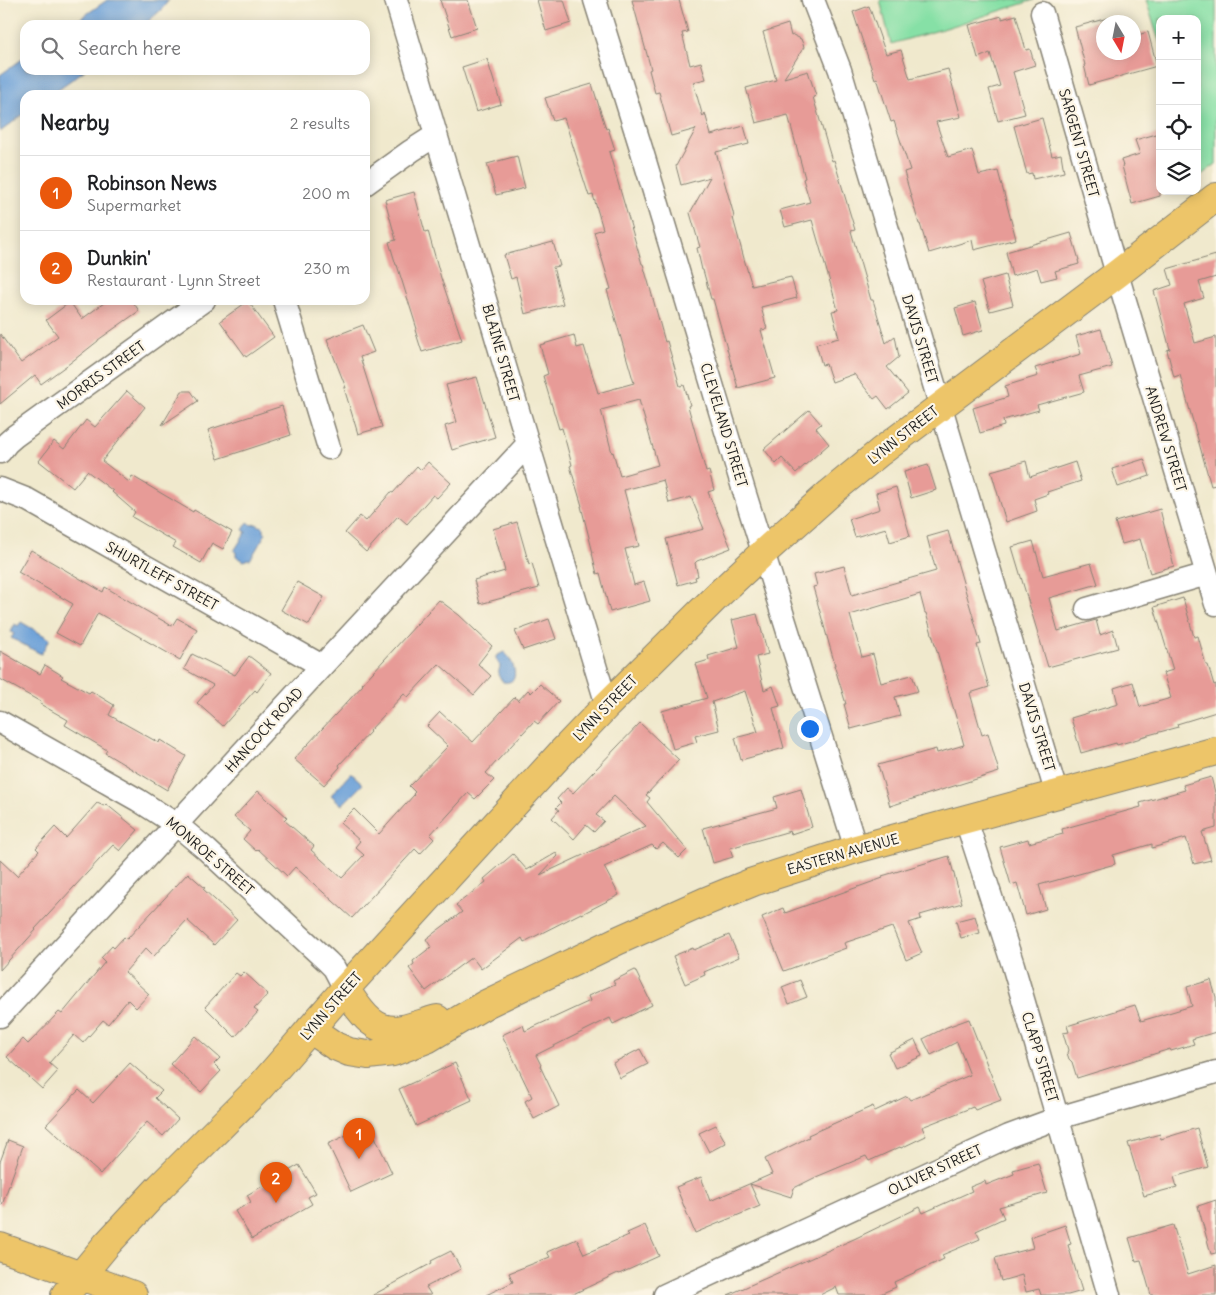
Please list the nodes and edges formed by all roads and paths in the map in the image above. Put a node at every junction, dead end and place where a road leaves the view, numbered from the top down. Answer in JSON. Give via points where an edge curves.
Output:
{"nodes":[{"id":1,"x":396,"y":0,"type":"edge"},
{"id":2,"x":595,"y":0,"type":"edge"},
{"id":3,"x":813,"y":0,"type":"edge"},
{"id":4,"x":1042,"y":13,"type":"dead end"},
{"id":5,"x":436,"y":135,"type":"junction"},
{"id":6,"x":370,"y":180,"type":"edge"},
{"id":7,"x":1216,"y":197,"type":"edge"},
{"id":8,"x":1117,"y":274,"type":"junction"},
{"id":9,"x":197,"y":305,"type":"edge"},
{"id":10,"x":286,"y":305,"type":"edge"},
{"id":11,"x":940,"y":406,"type":"junction"},
{"id":12,"x":528,"y":444,"type":"junction"},
{"id":13,"x":329,"y":448,"type":"dead end"},
{"id":14,"x":0,"y":452,"type":"edge"},
{"id":15,"x":0,"y":489,"type":"edge"},
{"id":16,"x":764,"y":552,"type":"junction"},
{"id":17,"x":1207,"y":574,"type":"junction"},
{"id":18,"x":1216,"y":604,"type":"edge"},
{"id":19,"x":1087,"y":609,"type":"dead end"},
{"id":20,"x":322,"y":666,"type":"junction"},
{"id":21,"x":607,"y":705,"type":"junction"},
{"id":22,"x":0,"y":722,"type":"edge"},
{"id":23,"x":1216,"y":751,"type":"edge"},
{"id":24,"x":1057,"y":795,"type":"junction"},
{"id":25,"x":966,"y":820,"type":"junction"},
{"id":26,"x":177,"y":824,"type":"junction"},
{"id":27,"x":856,"y":849,"type":"junction"},
{"id":28,"x":345,"y":989,"type":"junction"},
{"id":29,"x":486,"y":1004,"type":"junction"},
{"id":30,"x":0,"y":1016,"type":"edge"},
{"id":31,"x":310,"y":1029,"type":"junction"},
{"id":32,"x":1216,"y":1072,"type":"edge"},
{"id":33,"x":1058,"y":1118,"type":"junction"},
{"id":34,"x":0,"y":1247,"type":"edge"},
{"id":35,"x":72,"y":1286,"type":"edge"},
{"id":36,"x":133,"y":1295,"type":"edge"},
{"id":37,"x":665,"y":1295,"type":"edge"},
{"id":38,"x":1109,"y":1295,"type":"edge"}],
"edges":[{"from":1,"to":5,"type":"street","name":"BLAINE STREET"},
{"from":2,"to":16,"type":"street","name":"CLEVELAND STREET"},
{"from":3,"to":11,"type":"street","name":"DAVIS STREET","via":[[840,70]]},
{"from":4,"to":8,"type":"street","name":"SARGENT STREET"},
{"from":5,"to":6,"type":"street"},
{"from":5,"to":12,"type":"street","name":"BLAINE STREET"},
{"from":7,"to":8,"type":"main road","name":"LYNN STREET"},
{"from":8,"to":11,"type":"main road","name":"LYNN STREET"},
{"from":8,"to":17,"type":"street","name":"ANDREW STREET"},
{"from":9,"to":14,"type":"street","name":"MORRIS STREET","via":[[15,436]]},
{"from":10,"to":13,"type":"street"},
{"from":11,"to":16,"type":"main road","name":"LYNN STREET","via":[[830,493]]},
{"from":11,"to":24,"type":"street","name":"DAVIS STREET"},
{"from":12,"to":20,"type":"street","name":"HANCOCK ROAD"},
{"from":12,"to":21,"type":"street","name":"BLAINE STREET"},
{"from":15,"to":20,"type":"street","name":"SHURTLEFF STREET","via":[[28,500]]},
{"from":16,"to":21,"type":"main road","name":"LYNN STREET"},
{"from":16,"to":27,"type":"street","name":"CLEVELAND STREET"},
{"from":17,"to":18,"type":"street","name":"ANDREW STREET"},
{"from":17,"to":19,"type":"street"},
{"from":20,"to":26,"type":"street","name":"HANCOCK ROAD"},
{"from":21,"to":28,"type":"main road","name":"LYNN STREET"},
{"from":22,"to":26,"type":"street","name":"MONROE STREET"},
{"from":23,"to":24,"type":"main road","name":"EASTERN AVENUE"},
{"from":24,"to":25,"type":"main road","name":"EASTERN AVENUE"},
{"from":25,"to":27,"type":"main road","name":"EASTERN AVENUE"},
{"from":25,"to":33,"type":"street","name":"CLAPP STREET"},
{"from":26,"to":28,"type":"street","name":"MONROE STREET","via":[[328,962]]},
{"from":26,"to":30,"type":"street","name":"HANCOCK ROAD"},
{"from":27,"to":29,"type":"main road","name":"EASTERN AVENUE","via":[[753,882],[704,902]]},
{"from":28,"to":29,"type":"main road","name":"EASTERN AVENUE","via":[[362,1014],[388,1030],[402,1029]]},
{"from":28,"to":31,"type":"main road","name":"LYNN STREET"},
{"from":29,"to":31,"type":"main road","name":"EASTERN AVENUE","via":[[427,1040],[387,1053],[349,1052]]},
{"from":31,"to":35,"type":"main road","name":"LYNN STREET","via":[[260,1087],[107,1244]]},
{"from":32,"to":33,"type":"street","name":"OLIVER STREET"},
{"from":33,"to":37,"type":"street","name":"OLIVER STREET","via":[[1008,1136]]},
{"from":33,"to":38,"type":"street","name":"CLAPP STREET"},
{"from":34,"to":35,"type":"main road","via":[[40,1261]]},
{"from":35,"to":36,"type":"main road"}]}
